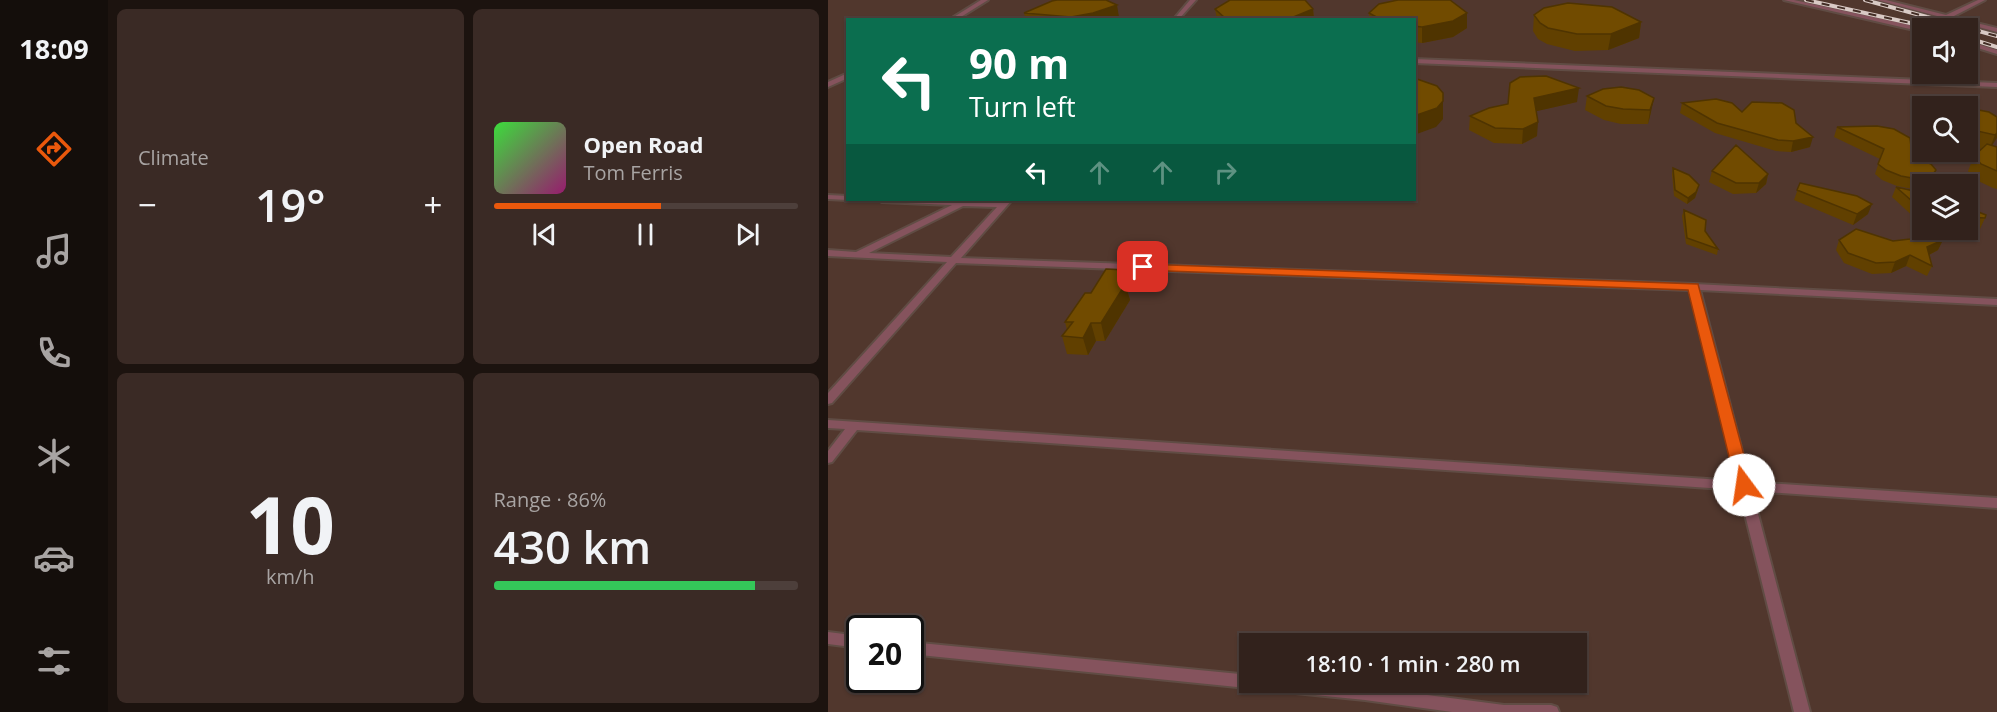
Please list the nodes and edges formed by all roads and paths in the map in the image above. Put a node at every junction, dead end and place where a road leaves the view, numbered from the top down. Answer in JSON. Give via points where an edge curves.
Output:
{"nodes":[{"id":1,"x":986,"y":0,"type":"edge"},
{"id":2,"x":1193,"y":0,"type":"edge"},
{"id":3,"x":1787,"y":0,"type":"edge"},
{"id":4,"x":1880,"y":0,"type":"edge"},
{"id":5,"x":1982,"y":0,"type":"edge"},
{"id":6,"x":1947,"y":17,"type":"junction"},
{"id":7,"x":954,"y":18,"type":"edge"},
{"id":8,"x":1177,"y":18,"type":"edge"},
{"id":9,"x":1912,"y":28,"type":"edge"},
{"id":10,"x":1997,"y":30,"type":"edge"},
{"id":11,"x":1978,"y":46,"type":"edge"},
{"id":12,"x":1997,"y":52,"type":"edge"},
{"id":13,"x":1416,"y":61,"type":"edge"},
{"id":14,"x":846,"y":76,"type":"edge"},
{"id":15,"x":828,"y":85,"type":"edge"},
{"id":16,"x":1997,"y":85,"type":"edge"},
{"id":17,"x":828,"y":197,"type":"edge"},
{"id":18,"x":846,"y":198,"type":"edge"},
{"id":19,"x":909,"y":201,"type":"edge"},
{"id":20,"x":1006,"y":202,"type":"edge"},
{"id":21,"x":962,"y":203,"type":"junction"},
{"id":22,"x":828,"y":253,"type":"edge"},
{"id":23,"x":857,"y":255,"type":"junction"},
{"id":24,"x":952,"y":260,"type":"junction"},
{"id":25,"x":1694,"y":286,"type":"junction"},
{"id":26,"x":1997,"y":302,"type":"edge"},
{"id":27,"x":828,"y":400,"type":"edge"},
{"id":28,"x":828,"y":423,"type":"edge"},
{"id":29,"x":855,"y":425,"type":"junction"},
{"id":30,"x":828,"y":459,"type":"edge"},
{"id":31,"x":1744,"y":485,"type":"junction"},
{"id":32,"x":1997,"y":503,"type":"edge"},
{"id":33,"x":828,"y":638,"type":"edge"},
{"id":34,"x":846,"y":640,"type":"edge"},
{"id":35,"x":924,"y":649,"type":"edge"},
{"id":36,"x":1239,"y":681,"type":"edge"},
{"id":37,"x":1365,"y":693,"type":"edge"},
{"id":38,"x":1504,"y":712,"type":"edge"},
{"id":39,"x":1551,"y":712,"type":"edge"},
{"id":40,"x":1802,"y":712,"type":"edge"}],
"edges":[{"from":1,"to":7,"type":"lane"},
{"from":2,"to":8,"type":"lane"},
{"from":3,"to":9,"type":"lane"},
{"from":4,"to":6,"type":"lane"},
{"from":5,"to":6,"type":"lane"},
{"from":6,"to":10,"type":"lane"},
{"from":11,"to":12,"type":"lane"},
{"from":13,"to":16,"type":"lane"},
{"from":14,"to":15,"type":"lane"},
{"from":17,"to":18,"type":"lane"},
{"from":19,"to":21,"type":"lane"},
{"from":20,"to":21,"type":"lane"},
{"from":20,"to":24,"type":"lane"},
{"from":21,"to":23,"type":"lane"},
{"from":22,"to":23,"type":"lane"},
{"from":23,"to":24,"type":"lane"},
{"from":24,"to":25,"type":"lane"},
{"from":24,"to":27,"type":"lane"},
{"from":25,"to":26,"type":"lane"},
{"from":25,"to":31,"type":"lane"},
{"from":28,"to":29,"type":"lane"},
{"from":29,"to":30,"type":"lane"},
{"from":29,"to":31,"type":"lane"},
{"from":31,"to":32,"type":"lane"},
{"from":31,"to":40,"type":"lane"},
{"from":33,"to":34,"type":"lane"},
{"from":35,"to":36,"type":"lane"},
{"from":37,"to":38,"type":"lane"},
{"from":38,"to":39,"type":"lane"}]}
